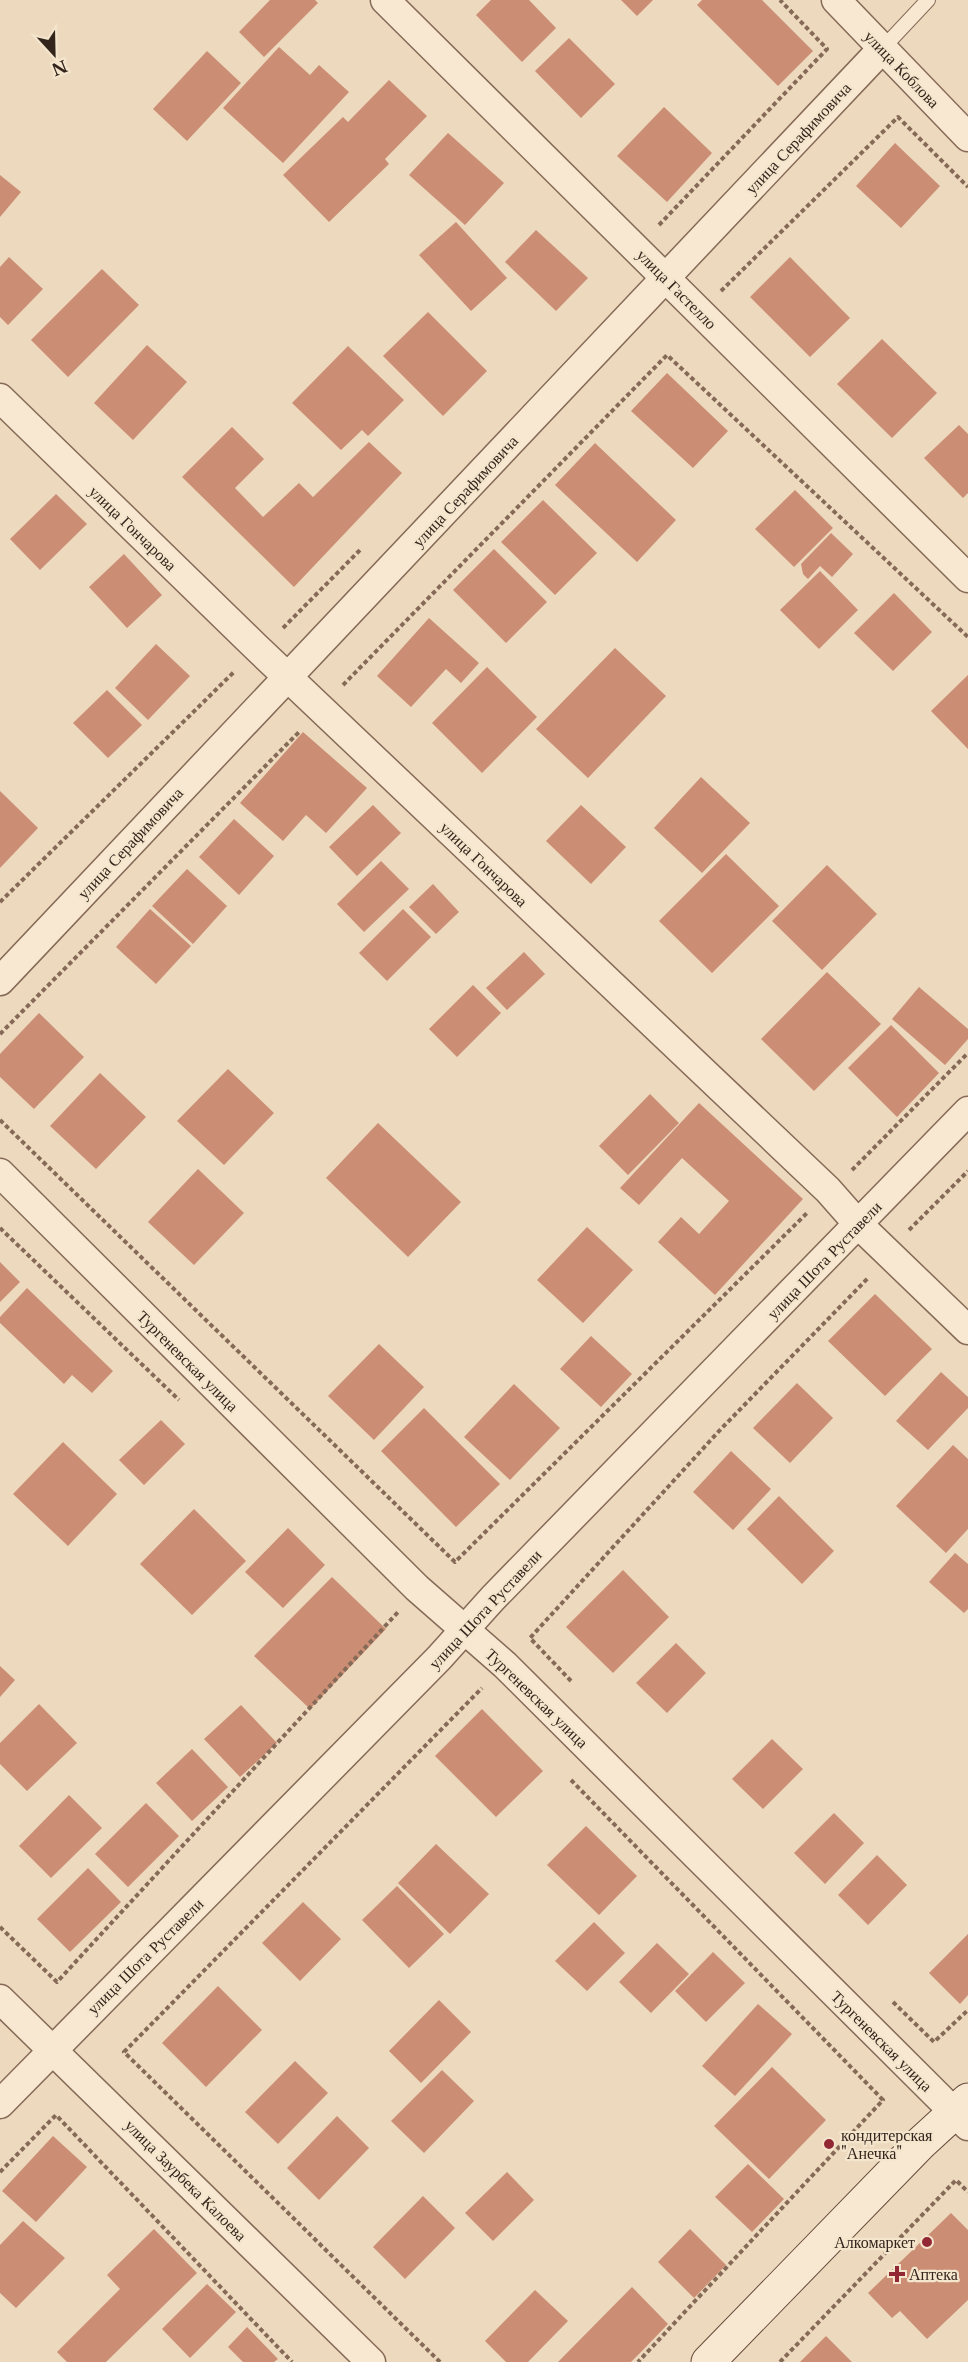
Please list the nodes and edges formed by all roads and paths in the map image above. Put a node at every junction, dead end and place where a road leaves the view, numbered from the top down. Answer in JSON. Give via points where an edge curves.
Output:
{"nodes":[{"id":1,"x":385,"y":0,"type":"edge"},
{"id":2,"x":780,"y":0,"type":"edge"},
{"id":3,"x":928,"y":0,"type":"edge"},
{"id":4,"x":844,"y":3,"type":"edge"},
{"id":5,"x":882,"y":48,"type":"junction"},
{"id":6,"x":968,"y":137,"type":"edge"},
{"id":7,"x":968,"y":187,"type":"edge"},
{"id":8,"x":657,"y":227,"type":"dead end"},
{"id":9,"x":666,"y":278,"type":"junction"},
{"id":10,"x":720,"y":292,"type":"dead end"},
{"id":11,"x":0,"y":398,"type":"edge"},
{"id":12,"x":365,"y":544,"type":"dead end"},
{"id":13,"x":968,"y":578,"type":"edge"},
{"id":14,"x":281,"y":630,"type":"dead end"},
{"id":15,"x":968,"y":637,"type":"edge"},
{"id":16,"x":243,"y":664,"type":"dead end"},
{"id":17,"x":288,"y":677,"type":"junction"},
{"id":18,"x":341,"y":687,"type":"dead end"},
{"id":19,"x":306,"y":724,"type":"dead end"},
{"id":20,"x":0,"y":902,"type":"edge"},
{"id":21,"x":0,"y":981,"type":"edge"},
{"id":22,"x":0,"y":1034,"type":"edge"},
{"id":23,"x":968,"y":1053,"type":"edge"},
{"id":24,"x":968,"y":1111,"type":"edge"},
{"id":25,"x":0,"y":1120,"type":"edge"},
{"id":26,"x":968,"y":1171,"type":"edge"},
{"id":27,"x":0,"y":1173,"type":"edge"},
{"id":28,"x":846,"y":1175,"type":"dead end"},
{"id":29,"x":813,"y":1207,"type":"dead end"},
{"id":30,"x":858,"y":1224,"type":"junction"},
{"id":31,"x":0,"y":1228,"type":"edge"},
{"id":32,"x":905,"y":1234,"type":"dead end"},
{"id":33,"x":841,"y":1308,"type":"dead end"},
{"id":34,"x":968,"y":1330,"type":"edge"},
{"id":35,"x":186,"y":1408,"type":"dead end"},
{"id":36,"x":390,"y":1604,"type":"dead end"},
{"id":37,"x":464,"y":1628,"type":"junction"},
{"id":38,"x":578,"y":1689,"type":"dead end"},
{"id":39,"x":488,"y":1695,"type":"dead end"},
{"id":40,"x":562,"y":1771,"type":"dead end"},
{"id":41,"x":0,"y":1927,"type":"edge"},
{"id":42,"x":0,"y":1999,"type":"edge"},
{"id":43,"x":968,"y":2010,"type":"edge"},
{"id":44,"x":934,"y":2042,"type":"dead end"},
{"id":45,"x":54,"y":2050,"type":"junction"},
{"id":46,"x":0,"y":2104,"type":"edge"},
{"id":47,"x":964,"y":2113,"type":"edge"},
{"id":48,"x":0,"y":2172,"type":"edge"},
{"id":49,"x":968,"y":2192,"type":"edge"},
{"id":50,"x":292,"y":2362,"type":"edge"},
{"id":51,"x":371,"y":2362,"type":"edge"},
{"id":52,"x":440,"y":2362,"type":"edge"},
{"id":53,"x":638,"y":2362,"type":"edge"},
{"id":54,"x":708,"y":2362,"type":"edge"},
{"id":55,"x":780,"y":2362,"type":"edge"}],
"edges":[{"from":1,"to":9,"type":"street","name":"улица Гастелло"},
{"from":2,"to":8,"type":"path","via":[[826,49]]},
{"from":3,"to":5,"type":"lane","name":"улица Серафимовича"},
{"from":4,"to":5,"type":"street","name":"улица Коблова"},
{"from":5,"to":6,"type":"street","name":"улица Коблова"},
{"from":5,"to":9,"type":"street","name":"улица Серафимовича"},
{"from":7,"to":10,"type":"path","via":[[898,117]]},
{"from":9,"to":13,"type":"street","name":"улица Гастелло"},
{"from":9,"to":17,"type":"street","name":"улица Серафимовича"},
{"from":11,"to":17,"type":"street","name":"улица Гончарова"},
{"from":12,"to":14,"type":"path"},
{"from":15,"to":18,"type":"path","via":[[667,355]]},
{"from":16,"to":20,"type":"path"},
{"from":17,"to":21,"type":"street","name":"улица Серафимовича"},
{"from":17,"to":30,"type":"street","name":"улица Гончарова","via":[[819,1181]]},
{"from":19,"to":22,"type":"path"},
{"from":23,"to":28,"type":"path"},
{"from":24,"to":30,"type":"street","name":"улица Шота Руставели"},
{"from":25,"to":29,"type":"path","via":[[455,1562]]},
{"from":26,"to":32,"type":"path"},
{"from":27,"to":37,"type":"street","name":"Тургеневская улица","via":[[417,1588]]},
{"from":30,"to":34,"type":"street","name":"улица Гончарова"},
{"from":30,"to":37,"type":"street","name":"улица Шота Руставели"},
{"from":31,"to":35,"type":"path"},
{"from":33,"to":38,"type":"path","via":[[720,1430],[530,1638]]},
{"from":36,"to":41,"type":"path","via":[[398,1612],[57,1982]]},
{"from":37,"to":45,"type":"street","name":"улица Шота Руставели"},
{"from":37,"to":47,"type":"street","name":"Тургеневская улица"},
{"from":39,"to":52,"type":"path","via":[[480,1687],[124,2052]]},
{"from":40,"to":53,"type":"path","via":[[883,2100]]},
{"from":42,"to":45,"type":"street","name":"улица Заурбека Калоева"},
{"from":43,"to":44,"type":"path"},
{"from":45,"to":46,"type":"street","name":"улица Шота Руставели"},
{"from":45,"to":51,"type":"street","name":"улица Заурбека Калоева"},
{"from":47,"to":54,"type":"main road","via":[[921,2143]]},
{"from":48,"to":50,"type":"path","via":[[56,2115]]},
{"from":49,"to":55,"type":"path","via":[[956,2180]]}]}
